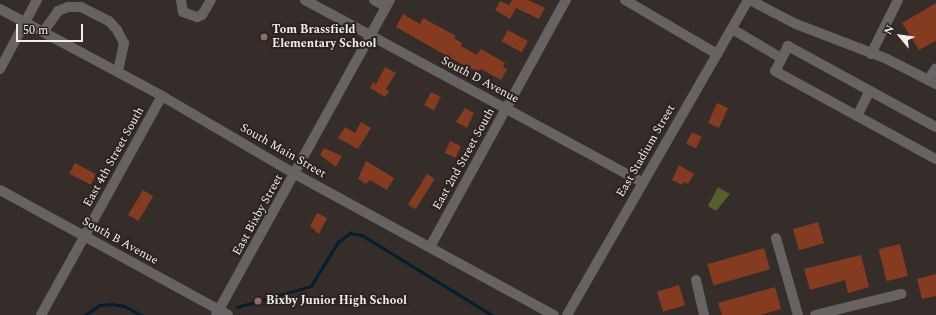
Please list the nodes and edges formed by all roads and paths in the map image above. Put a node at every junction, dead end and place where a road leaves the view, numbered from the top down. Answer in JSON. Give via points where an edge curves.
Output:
{"nodes":[{"id":1,"x":37,"y":0,"type":"edge"},
{"id":2,"x":181,"y":0,"type":"edge"},
{"id":3,"x":211,"y":0,"type":"edge"},
{"id":4,"x":305,"y":0,"type":"edge"},
{"id":5,"x":374,"y":0,"type":"edge"},
{"id":6,"x":566,"y":0,"type":"edge"},
{"id":7,"x":625,"y":0,"type":"edge"},
{"id":8,"x":749,"y":0,"type":"edge"},
{"id":9,"x":898,"y":0,"type":"edge"},
{"id":10,"x":388,"y":3,"type":"edge"},
{"id":11,"x":0,"y":8,"type":"edge"},
{"id":12,"x":26,"y":22,"type":"junction"},
{"id":13,"x":732,"y":29,"type":"junction"},
{"id":14,"x":44,"y":32,"type":"junction"},
{"id":15,"x":370,"y":36,"type":"junction"},
{"id":16,"x":717,"y":54,"type":"junction"},
{"id":17,"x":871,"y":54,"type":"junction"},
{"id":18,"x":781,"y":58,"type":"junction"},
{"id":19,"x":936,"y":68,"type":"edge"},
{"id":20,"x":0,"y":69,"type":"edge"},
{"id":21,"x":118,"y":72,"type":"junction"},
{"id":22,"x":932,"y":82,"type":"edge"},
{"id":23,"x":870,"y":91,"type":"junction"},
{"id":24,"x":162,"y":96,"type":"junction"},
{"id":25,"x":506,"y":109,"type":"junction"},
{"id":26,"x":857,"y":116,"type":"junction"},
{"id":27,"x":936,"y":127,"type":"edge"},
{"id":28,"x":936,"y":159,"type":"edge"},
{"id":29,"x":295,"y":174,"type":"junction"},
{"id":30,"x":642,"y":182,"type":"junction"},
{"id":31,"x":0,"y":190,"type":"edge"},
{"id":32,"x":85,"y":237,"type":"junction"},
{"id":33,"x":776,"y":238,"type":"dead end"},
{"id":34,"x":430,"y":247,"type":"junction"},
{"id":35,"x":696,"y":280,"type":"dead end"},
{"id":36,"x":901,"y":294,"type":"dead end"},
{"id":37,"x":221,"y":313,"type":"edge"},
{"id":38,"x":827,"y":314,"type":"edge"},
{"id":39,"x":41,"y":315,"type":"edge"},
{"id":40,"x":554,"y":315,"type":"edge"},
{"id":41,"x":567,"y":315,"type":"edge"},
{"id":42,"x":704,"y":315,"type":"edge"},
{"id":43,"x":798,"y":315,"type":"edge"},
{"id":44,"x":815,"y":315,"type":"edge"}],
"edges":[{"from":1,"to":12,"type":"street"},
{"from":2,"to":3,"type":"street","via":[[183,12],[197,18],[202,15]]},
{"from":4,"to":15,"type":"street","name":"South D Avenue"},
{"from":5,"to":10,"type":"street"},
{"from":6,"to":25,"type":"street","name":"East 2nd Street South"},
{"from":7,"to":16,"type":"street"},
{"from":8,"to":13,"type":"street","name":"East Stadium Street"},
{"from":8,"to":17,"type":"street","via":[[796,24]]},
{"from":9,"to":17,"type":"street"},
{"from":10,"to":15,"type":"street","name":"East Bixby Street"},
{"from":11,"to":12,"type":"street","name":"South Main Street"},
{"from":12,"to":14,"type":"street","name":"South Main Street"},
{"from":12,"to":20,"type":"street"},
{"from":13,"to":16,"type":"street","name":"East Stadium Street"},
{"from":13,"to":18,"type":"street"},
{"from":14,"to":21,"type":"street","name":"South Main Street"},
{"from":14,"to":21,"type":"street","via":[[58,11],[68,7],[81,7],[109,21],[124,43]]},
{"from":15,"to":25,"type":"street","name":"South D Avenue"},
{"from":15,"to":29,"type":"street","name":"East Bixby Street"},
{"from":16,"to":30,"type":"street","name":"East Stadium Street"},
{"from":17,"to":22,"type":"street","via":[[887,59]]},
{"from":18,"to":23,"type":"street","via":[[788,46]]},
{"from":18,"to":26,"type":"street","via":[[775,71]]},
{"from":19,"to":22,"type":"street"},
{"from":21,"to":24,"type":"street","name":"South Main Street"},
{"from":23,"to":26,"type":"street"},
{"from":23,"to":27,"type":"street"},
{"from":24,"to":29,"type":"street","name":"South Main Street"},
{"from":24,"to":32,"type":"street","name":"East 4th Street South"},
{"from":25,"to":30,"type":"street","name":"South D Avenue"},
{"from":25,"to":34,"type":"street","name":"East 2nd Street South"},
{"from":26,"to":28,"type":"street"},
{"from":29,"to":34,"type":"street","name":"South Main Street"},
{"from":29,"to":37,"type":"street","name":"East Bixby Street"},
{"from":30,"to":41,"type":"street","name":"East Stadium Street"},
{"from":31,"to":32,"type":"street","name":"South B Avenue"},
{"from":32,"to":37,"type":"street","name":"South B Avenue"},
{"from":32,"to":39,"type":"street","name":"East 4th Street South"},
{"from":33,"to":43,"type":"street"},
{"from":34,"to":40,"type":"street","name":"South Main Street"},
{"from":35,"to":42,"type":"street"},
{"from":36,"to":38,"type":"street"},
{"from":38,"to":44,"type":"street"}]}
